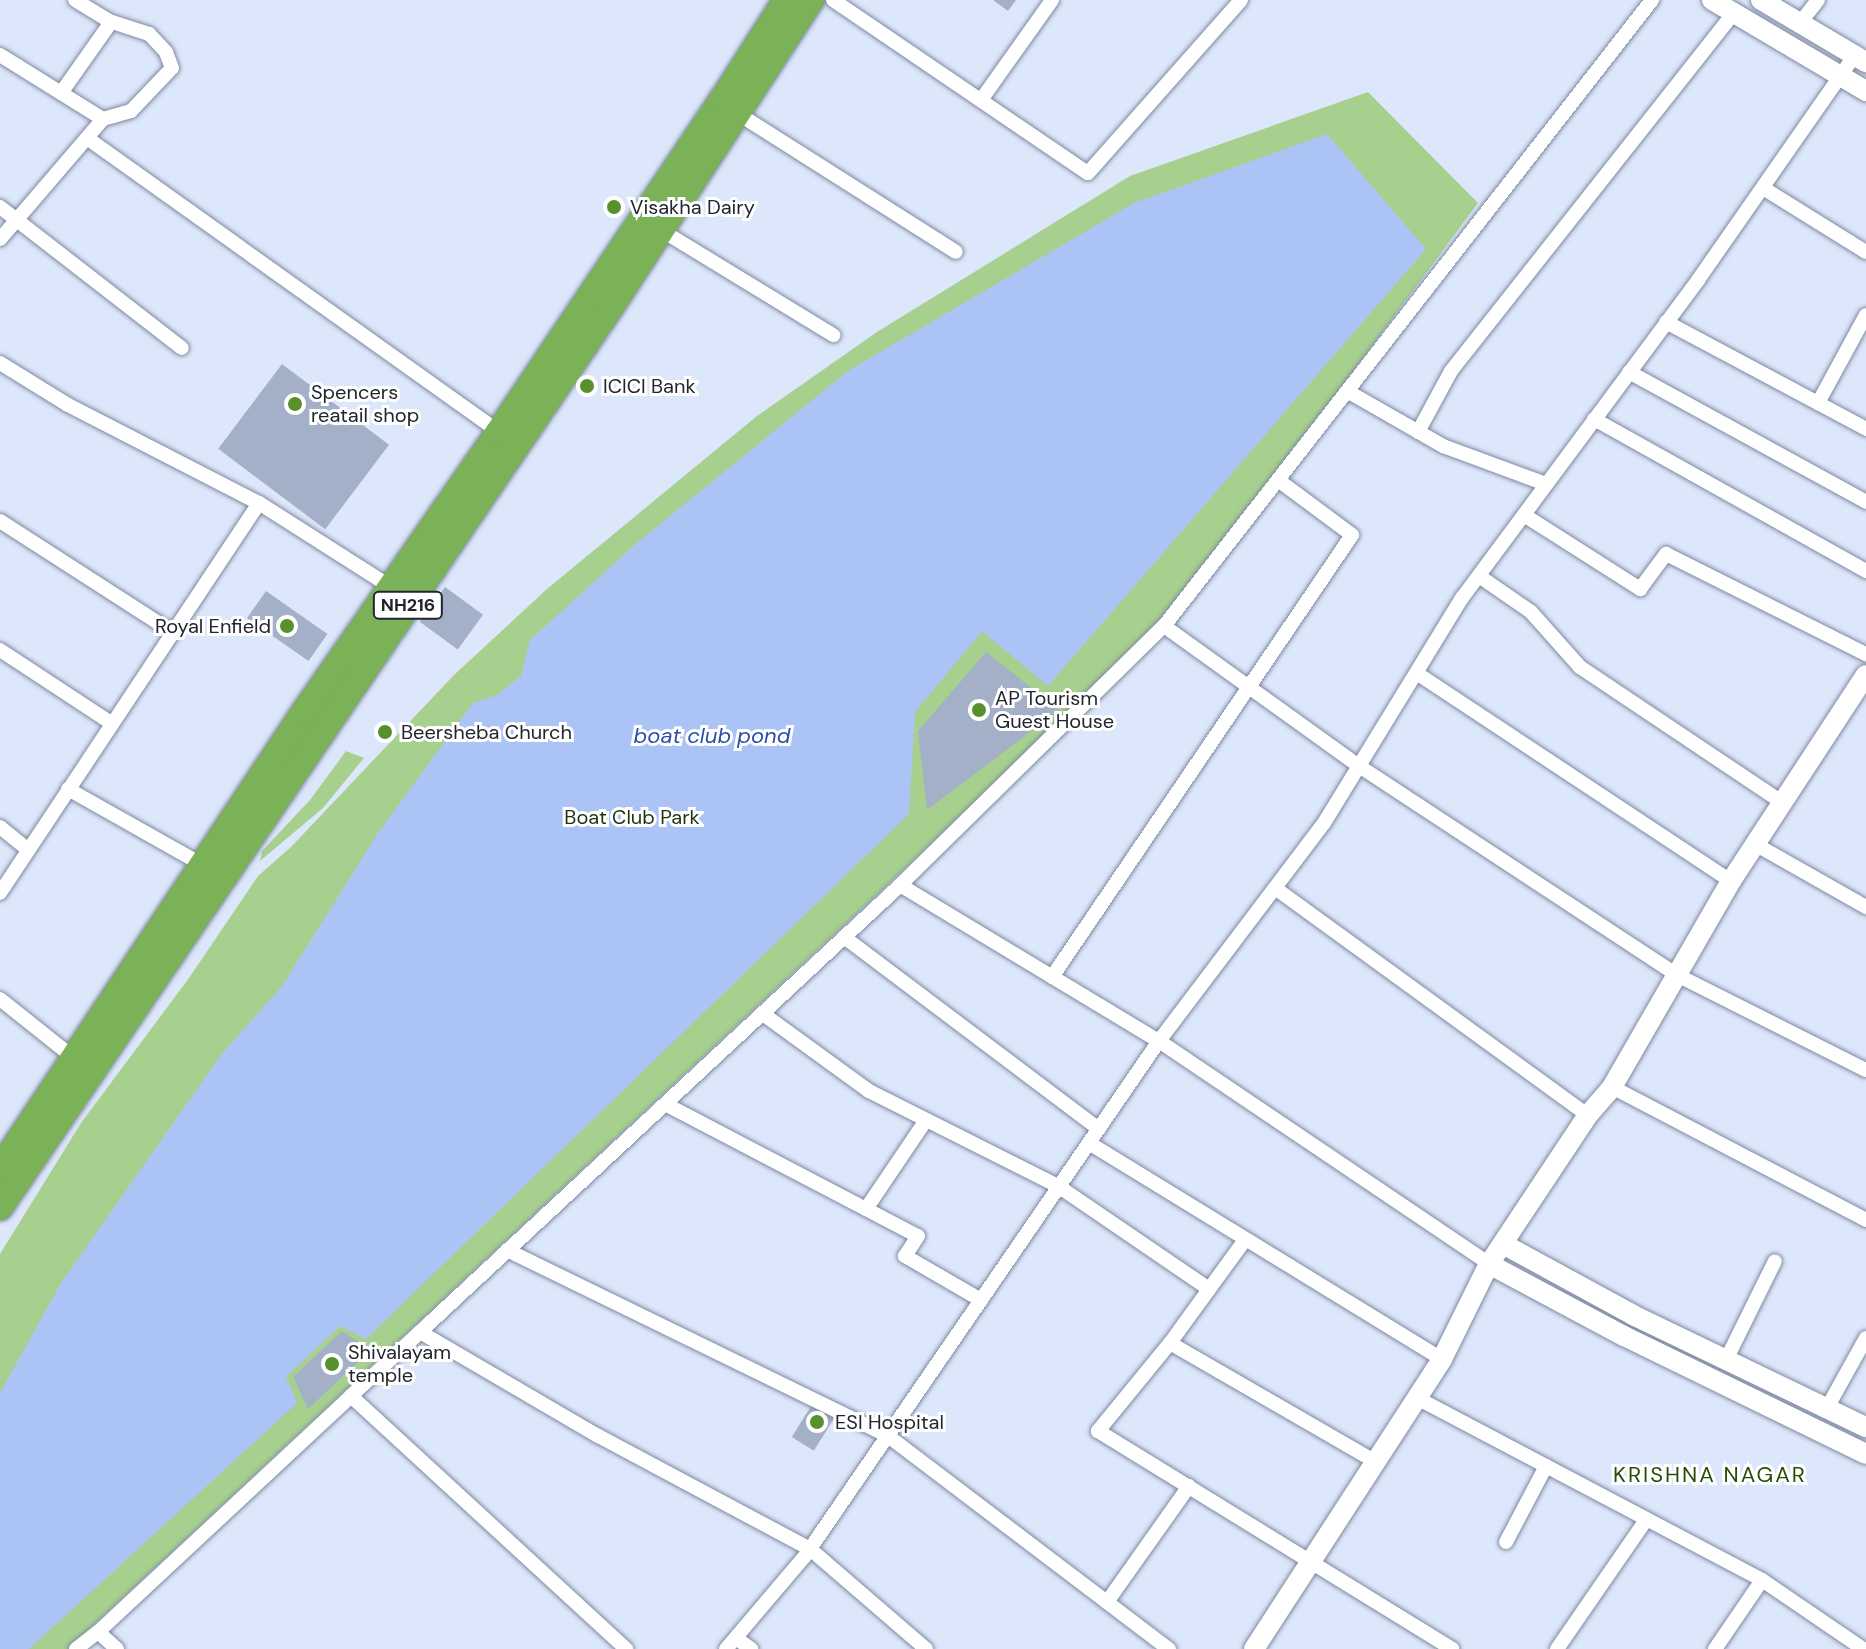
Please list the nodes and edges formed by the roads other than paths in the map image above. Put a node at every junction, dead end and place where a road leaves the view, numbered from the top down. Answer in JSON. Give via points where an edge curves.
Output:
{"nodes":[{"id":1,"x":75,"y":0,"type":"edge"},
{"id":2,"x":786,"y":0,"type":"edge"},
{"id":3,"x":811,"y":0,"type":"edge"},
{"id":4,"x":833,"y":0,"type":"edge"},
{"id":5,"x":1052,"y":0,"type":"edge"},
{"id":6,"x":1241,"y":0,"type":"edge"},
{"id":7,"x":1652,"y":0,"type":"edge"},
{"id":8,"x":1712,"y":0,"type":"edge"},
{"id":9,"x":1761,"y":0,"type":"edge"},
{"id":10,"x":1818,"y":0,"type":"edge"},
{"id":11,"x":1734,"y":13,"type":"junction"},
{"id":12,"x":111,"y":22,"type":"junction"},
{"id":13,"x":1800,"y":23,"type":"junction"},
{"id":14,"x":0,"y":55,"type":"edge"},
{"id":15,"x":1860,"y":59,"type":"edge"},
{"id":16,"x":1839,"y":76,"type":"junction"},
{"id":17,"x":1866,"y":91,"type":"edge"},
{"id":18,"x":61,"y":93,"type":"junction"},
{"id":19,"x":981,"y":100,"type":"junction"},
{"id":20,"x":737,"y":113,"type":"junction"},
{"id":21,"x":103,"y":119,"type":"junction"},
{"id":22,"x":87,"y":138,"type":"junction"},
{"id":23,"x":1763,"y":188,"type":"junction"},
{"id":24,"x":0,"y":207,"type":"edge"},
{"id":25,"x":17,"y":220,"type":"junction"},
{"id":26,"x":661,"y":230,"type":"junction"},
{"id":27,"x":0,"y":239,"type":"edge"},
{"id":28,"x":956,"y":252,"type":"dead end"},
{"id":29,"x":1866,"y":252,"type":"edge"},
{"id":30,"x":1866,"y":315,"type":"edge"},
{"id":31,"x":1666,"y":322,"type":"junction"},
{"id":32,"x":833,"y":335,"type":"dead end"},
{"id":33,"x":182,"y":348,"type":"dead end"},
{"id":34,"x":0,"y":363,"type":"edge"},
{"id":35,"x":1629,"y":372,"type":"junction"},
{"id":36,"x":1347,"y":391,"type":"junction"},
{"id":37,"x":1818,"y":403,"type":"junction"},
{"id":38,"x":1594,"y":419,"type":"junction"},
{"id":39,"x":1866,"y":429,"type":"edge"},
{"id":40,"x":499,"y":432,"type":"junction"},
{"id":41,"x":1418,"y":432,"type":"junction"},
{"id":42,"x":1278,"y":480,"type":"junction"},
{"id":43,"x":1546,"y":484,"type":"junction"},
{"id":44,"x":1864,"y":496,"type":"edge"},
{"id":45,"x":259,"y":503,"type":"junction"},
{"id":46,"x":1524,"y":515,"type":"junction"},
{"id":47,"x":0,"y":521,"type":"edge"},
{"id":48,"x":1866,"y":571,"type":"edge"},
{"id":49,"x":1479,"y":576,"type":"junction"},
{"id":50,"x":390,"y":585,"type":"junction"},
{"id":51,"x":411,"y":601,"type":"junction"},
{"id":52,"x":1164,"y":626,"type":"junction"},
{"id":53,"x":171,"y":631,"type":"junction"},
{"id":54,"x":0,"y":650,"type":"edge"},
{"id":55,"x":1866,"y":654,"type":"edge"},
{"id":56,"x":1418,"y":674,"type":"junction"},
{"id":57,"x":1864,"y":681,"type":"edge"},
{"id":58,"x":1250,"y":685,"type":"junction"},
{"id":59,"x":111,"y":723,"type":"junction"},
{"id":60,"x":1359,"y":766,"type":"junction"},
{"id":61,"x":68,"y":789,"type":"junction"},
{"id":62,"x":1782,"y":802,"type":"junction"},
{"id":63,"x":0,"y":827,"type":"edge"},
{"id":64,"x":1755,"y":844,"type":"junction"},
{"id":65,"x":28,"y":850,"type":"junction"},
{"id":66,"x":203,"y":865,"type":"junction"},
{"id":67,"x":1731,"y":881,"type":"junction"},
{"id":68,"x":900,"y":885,"type":"junction"},
{"id":69,"x":1275,"y":888,"type":"junction"},
{"id":70,"x":0,"y":893,"type":"edge"},
{"id":71,"x":1866,"y":907,"type":"edge"},
{"id":72,"x":844,"y":937,"type":"junction"},
{"id":73,"x":1679,"y":976,"type":"junction"},
{"id":74,"x":1052,"y":977,"type":"junction"},
{"id":75,"x":0,"y":999,"type":"edge"},
{"id":76,"x":763,"y":1014,"type":"junction"},
{"id":77,"x":1159,"y":1041,"type":"junction"},
{"id":78,"x":74,"y":1058,"type":"junction"},
{"id":79,"x":1866,"y":1070,"type":"edge"},
{"id":80,"x":1612,"y":1087,"type":"junction"},
{"id":81,"x":667,"y":1105,"type":"junction"},
{"id":82,"x":1588,"y":1115,"type":"junction"},
{"id":83,"x":926,"y":1120,"type":"junction"},
{"id":84,"x":1099,"y":1129,"type":"junction"},
{"id":85,"x":1089,"y":1143,"type":"junction"},
{"id":86,"x":0,"y":1169,"type":"edge"},
{"id":87,"x":1058,"y":1186,"type":"junction"},
{"id":88,"x":0,"y":1207,"type":"edge"},
{"id":89,"x":866,"y":1209,"type":"junction"},
{"id":90,"x":1866,"y":1220,"type":"edge"},
{"id":91,"x":1244,"y":1241,"type":"junction"},
{"id":92,"x":1503,"y":1244,"type":"junction"},
{"id":93,"x":507,"y":1250,"type":"junction"},
{"id":94,"x":1775,"y":1261,"type":"dead end"},
{"id":95,"x":1489,"y":1264,"type":"junction"},
{"id":96,"x":1209,"y":1289,"type":"junction"},
{"id":97,"x":981,"y":1300,"type":"junction"},
{"id":98,"x":420,"y":1332,"type":"junction"},
{"id":99,"x":1866,"y":1338,"type":"edge"},
{"id":100,"x":1170,"y":1343,"type":"junction"},
{"id":101,"x":1442,"y":1359,"type":"junction"},
{"id":102,"x":1726,"y":1360,"type":"junction"},
{"id":103,"x":351,"y":1396,"type":"junction"},
{"id":104,"x":1417,"y":1398,"type":"junction"},
{"id":105,"x":1827,"y":1408,"type":"junction"},
{"id":106,"x":1866,"y":1427,"type":"edge"},
{"id":107,"x":888,"y":1436,"type":"junction"},
{"id":108,"x":1866,"y":1454,"type":"edge"},
{"id":109,"x":1376,"y":1462,"type":"junction"},
{"id":110,"x":1546,"y":1466,"type":"junction"},
{"id":111,"x":1189,"y":1486,"type":"junction"},
{"id":112,"x":1646,"y":1520,"type":"junction"},
{"id":113,"x":1506,"y":1542,"type":"dead end"},
{"id":114,"x":810,"y":1549,"type":"junction"},
{"id":115,"x":1312,"y":1562,"type":"junction"},
{"id":116,"x":1762,"y":1580,"type":"junction"},
{"id":117,"x":1107,"y":1602,"type":"junction"},
{"id":118,"x":98,"y":1632,"type":"junction"},
{"id":119,"x":731,"y":1643,"type":"edge"},
{"id":120,"x":76,"y":1649,"type":"edge"},
{"id":121,"x":117,"y":1649,"type":"edge"},
{"id":122,"x":626,"y":1649,"type":"edge"},
{"id":123,"x":751,"y":1649,"type":"edge"},
{"id":124,"x":926,"y":1649,"type":"edge"},
{"id":125,"x":1169,"y":1649,"type":"edge"},
{"id":126,"x":1254,"y":1649,"type":"edge"},
{"id":127,"x":1452,"y":1649,"type":"edge"},
{"id":128,"x":1557,"y":1649,"type":"edge"},
{"id":129,"x":1715,"y":1649,"type":"edge"},
{"id":130,"x":1863,"y":1649,"type":"edge"}],
"edges":[{"from":1,"to":12,"type":"street"},
{"from":2,"to":40,"type":"highway","number":"NH216"},
{"from":3,"to":20,"type":"highway","number":"NH216"},
{"from":4,"to":19,"type":"street"},
{"from":5,"to":19,"type":"street"},
{"from":6,"to":19,"type":"street","via":[[1088,173]]},
{"from":7,"to":36,"type":"street"},
{"from":8,"to":11,"type":"street"},
{"from":9,"to":13,"type":"street"},
{"from":10,"to":13,"type":"street"},
{"from":11,"to":16,"type":"street"},
{"from":11,"to":41,"type":"street","via":[[1451,371]]},
{"from":12,"to":18,"type":"street"},
{"from":12,"to":21,"type":"street","via":[[149,34],[172,68],[131,111]]},
{"from":13,"to":15,"type":"street"},
{"from":14,"to":18,"type":"street"},
{"from":15,"to":16,"type":"street"},
{"from":16,"to":17,"type":"street"},
{"from":16,"to":23,"type":"street"},
{"from":18,"to":21,"type":"street"},
{"from":20,"to":26,"type":"highway","number":"NH216"},
{"from":20,"to":28,"type":"street"},
{"from":21,"to":22,"type":"street"},
{"from":22,"to":25,"type":"street"},
{"from":22,"to":40,"type":"street"},
{"from":23,"to":29,"type":"street"},
{"from":23,"to":31,"type":"street"},
{"from":24,"to":25,"type":"street"},
{"from":25,"to":27,"type":"street"},
{"from":25,"to":33,"type":"street"},
{"from":26,"to":32,"type":"street"},
{"from":26,"to":51,"type":"highway","number":"NH216"},
{"from":30,"to":37,"type":"street"},
{"from":31,"to":35,"type":"street"},
{"from":31,"to":37,"type":"street"},
{"from":34,"to":45,"type":"street","via":[[68,405]]},
{"from":35,"to":38,"type":"street"},
{"from":35,"to":44,"type":"street"},
{"from":36,"to":41,"type":"street"},
{"from":36,"to":42,"type":"street"},
{"from":37,"to":39,"type":"street"},
{"from":38,"to":43,"type":"street"},
{"from":38,"to":48,"type":"street"},
{"from":40,"to":50,"type":"highway","number":"NH216"},
{"from":41,"to":43,"type":"street"},
{"from":42,"to":52,"type":"street"},
{"from":42,"to":58,"type":"street","via":[[1352,535]]},
{"from":43,"to":46,"type":"street"},
{"from":45,"to":50,"type":"street"},
{"from":45,"to":53,"type":"street"},
{"from":46,"to":49,"type":"street"},
{"from":46,"to":55,"type":"street","via":[[1640,589],[1666,554]]},
{"from":47,"to":53,"type":"street"},
{"from":49,"to":56,"type":"street"},
{"from":49,"to":62,"type":"street","via":[[1531,612],[1580,667]]},
{"from":50,"to":51,"type":"street"},
{"from":50,"to":66,"type":"highway","number":"NH216"},
{"from":51,"to":88,"type":"highway","number":"NH216"},
{"from":52,"to":58,"type":"street"},
{"from":52,"to":68,"type":"street"},
{"from":53,"to":59,"type":"street"},
{"from":54,"to":59,"type":"street"},
{"from":56,"to":60,"type":"street"},
{"from":56,"to":67,"type":"street"},
{"from":57,"to":62,"type":"street"},
{"from":58,"to":60,"type":"street"},
{"from":58,"to":74,"type":"street"},
{"from":59,"to":61,"type":"street"},
{"from":60,"to":69,"type":"street"},
{"from":60,"to":73,"type":"street"},
{"from":61,"to":65,"type":"street"},
{"from":61,"to":66,"type":"street"},
{"from":62,"to":64,"type":"street"},
{"from":63,"to":65,"type":"street"},
{"from":64,"to":67,"type":"street"},
{"from":64,"to":71,"type":"street"},
{"from":65,"to":70,"type":"street"},
{"from":66,"to":78,"type":"highway","number":"NH216"},
{"from":67,"to":73,"type":"street"},
{"from":68,"to":72,"type":"street"},
{"from":68,"to":74,"type":"street"},
{"from":69,"to":77,"type":"street"},
{"from":69,"to":82,"type":"street"},
{"from":72,"to":76,"type":"street"},
{"from":72,"to":84,"type":"street"},
{"from":73,"to":79,"type":"street"},
{"from":73,"to":80,"type":"street"},
{"from":74,"to":77,"type":"street"},
{"from":75,"to":78,"type":"street"},
{"from":76,"to":81,"type":"street"},
{"from":76,"to":83,"type":"street","via":[[869,1091]]},
{"from":77,"to":84,"type":"street"},
{"from":77,"to":95,"type":"street"},
{"from":78,"to":86,"type":"highway","number":"NH216"},
{"from":80,"to":82,"type":"street"},
{"from":80,"to":90,"type":"street"},
{"from":81,"to":89,"type":"street"},
{"from":81,"to":93,"type":"street"},
{"from":82,"to":92,"type":"street"},
{"from":83,"to":87,"type":"street"},
{"from":83,"to":89,"type":"street"},
{"from":84,"to":85,"type":"street"},
{"from":85,"to":87,"type":"street"},
{"from":85,"to":91,"type":"street"},
{"from":87,"to":96,"type":"street"},
{"from":87,"to":97,"type":"street"},
{"from":89,"to":97,"type":"street","via":[[918,1236],[905,1256]]},
{"from":91,"to":96,"type":"street"},
{"from":91,"to":101,"type":"street"},
{"from":92,"to":95,"type":"street"},
{"from":92,"to":102,"type":"street"},
{"from":93,"to":98,"type":"street"},
{"from":93,"to":107,"type":"street"},
{"from":94,"to":102,"type":"street"},
{"from":95,"to":101,"type":"street"},
{"from":95,"to":108,"type":"street"},
{"from":96,"to":100,"type":"street"},
{"from":97,"to":107,"type":"street"},
{"from":98,"to":103,"type":"street"},
{"from":98,"to":114,"type":"street","via":[[598,1436]]},
{"from":99,"to":105,"type":"street"},
{"from":100,"to":109,"type":"street"},
{"from":100,"to":111,"type":"street","via":[[1098,1431]]},
{"from":101,"to":104,"type":"street"},
{"from":102,"to":105,"type":"street"},
{"from":103,"to":118,"type":"street"},
{"from":103,"to":122,"type":"street"},
{"from":104,"to":109,"type":"street"},
{"from":104,"to":110,"type":"street"},
{"from":105,"to":106,"type":"street"},
{"from":107,"to":114,"type":"street"},
{"from":107,"to":117,"type":"street"},
{"from":109,"to":115,"type":"street"},
{"from":110,"to":112,"type":"street"},
{"from":110,"to":113,"type":"street"},
{"from":111,"to":115,"type":"street"},
{"from":111,"to":117,"type":"street"},
{"from":112,"to":116,"type":"street"},
{"from":112,"to":128,"type":"street"},
{"from":114,"to":119,"type":"street"},
{"from":114,"to":124,"type":"street"},
{"from":115,"to":126,"type":"street"},
{"from":115,"to":127,"type":"street"},
{"from":116,"to":129,"type":"street"},
{"from":116,"to":130,"type":"street"},
{"from":117,"to":125,"type":"street"},
{"from":118,"to":120,"type":"street"},
{"from":118,"to":121,"type":"street"},
{"from":119,"to":123,"type":"street"}]}
